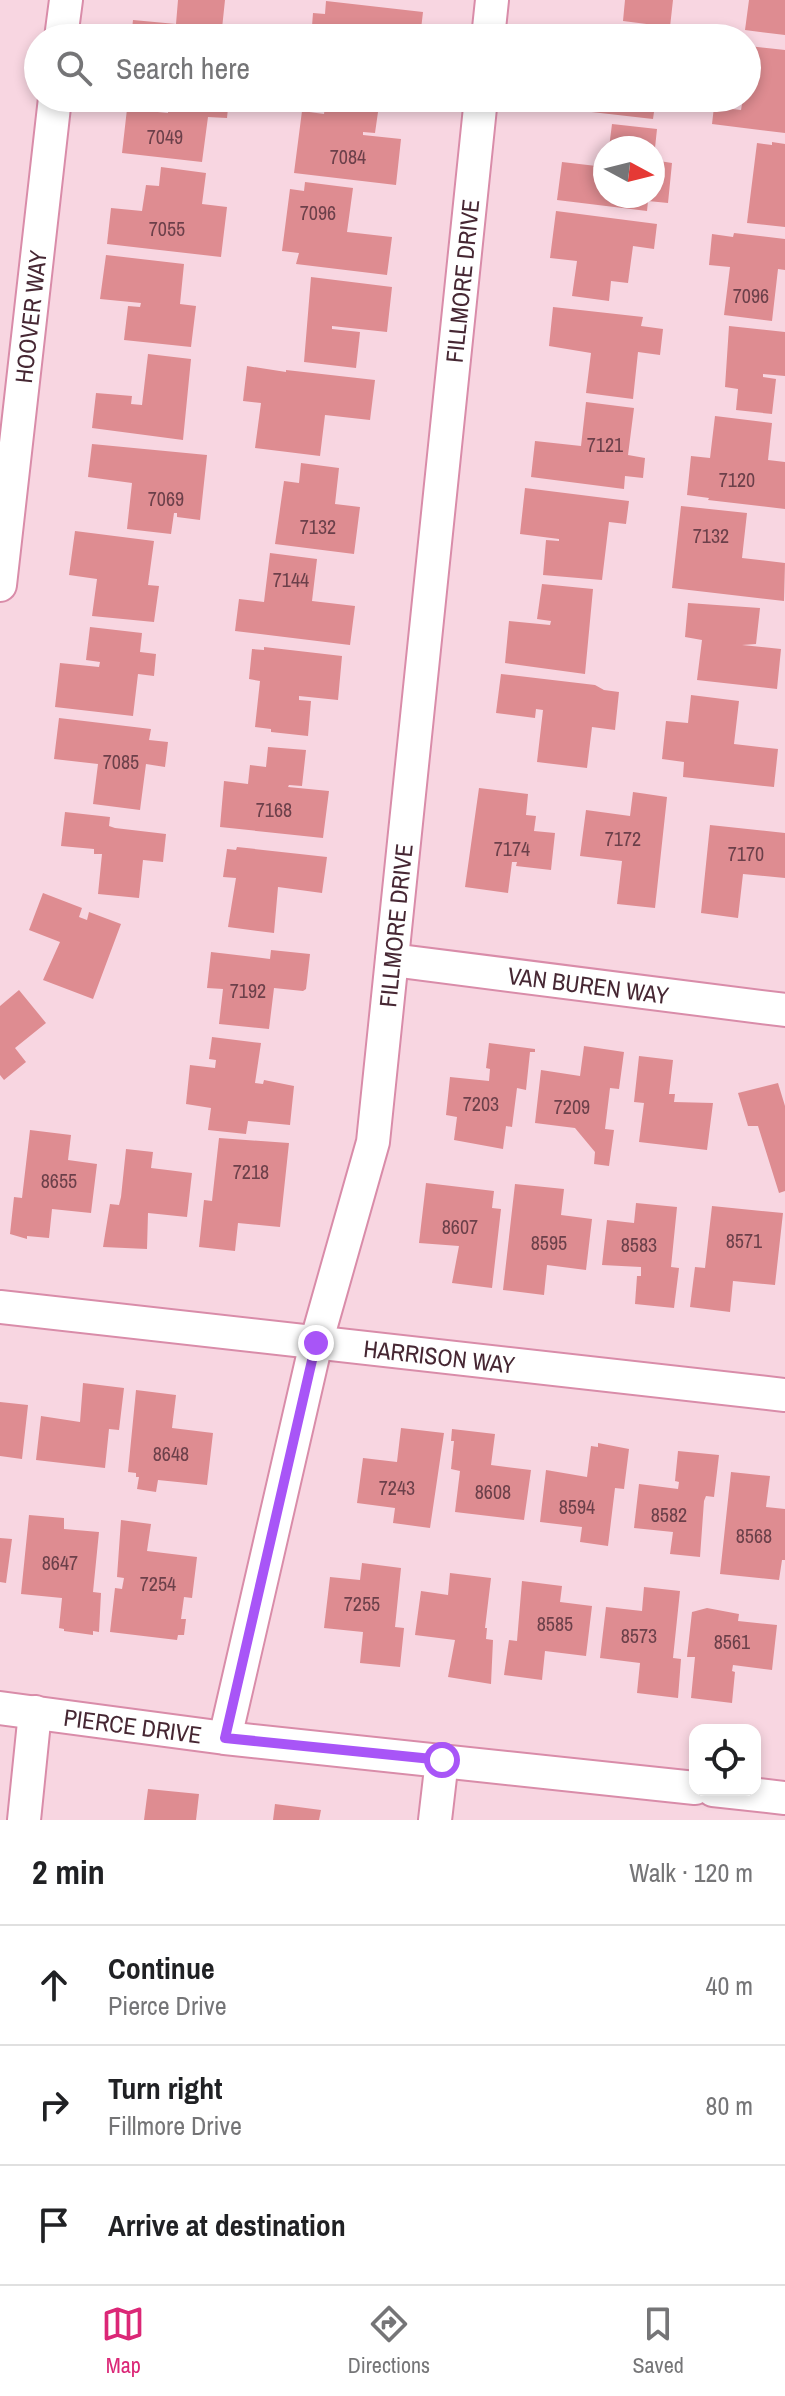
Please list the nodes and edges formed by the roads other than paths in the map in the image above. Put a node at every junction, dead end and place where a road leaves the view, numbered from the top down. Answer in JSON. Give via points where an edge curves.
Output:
{"nodes":[{"id":1,"x":66,"y":0,"type":"edge"},
{"id":2,"x":492,"y":0,"type":"edge"},
{"id":3,"x":63,"y":24,"type":"edge"},
{"id":4,"x":489,"y":24,"type":"edge"},
{"id":5,"x":53,"y":112,"type":"edge"},
{"id":6,"x":480,"y":112,"type":"edge"},
{"id":7,"x":0,"y":585,"type":"edge"},
{"id":8,"x":392,"y":960,"type":"junction"},
{"id":9,"x":785,"y":1010,"type":"edge"},
{"id":10,"x":0,"y":1307,"type":"edge"},
{"id":11,"x":316,"y":1343,"type":"junction"},
{"id":12,"x":785,"y":1395,"type":"edge"},
{"id":13,"x":0,"y":1708,"type":"edge"},
{"id":14,"x":35,"y":1712,"type":"junction"},
{"id":15,"x":225,"y":1738,"type":"junction"},
{"id":16,"x":442,"y":1760,"type":"junction"},
{"id":17,"x":689,"y":1787,"type":"edge"},
{"id":18,"x":761,"y":1795,"type":"edge"},
{"id":19,"x":785,"y":1798,"type":"edge"},
{"id":20,"x":24,"y":1820,"type":"edge"},
{"id":21,"x":435,"y":1820,"type":"edge"}],
"edges":[{"from":1,"to":3,"type":"street"},
{"from":2,"to":4,"type":"street"},
{"from":5,"to":7,"type":"street","name":"HOOVER WAY"},
{"from":6,"to":8,"type":"street","name":"FILLMORE DRIVE"},
{"from":8,"to":9,"type":"street","name":"VAN BUREN WAY"},
{"from":8,"to":11,"type":"street","name":"FILLMORE DRIVE","via":[[373,1142]]},
{"from":10,"to":11,"type":"street","name":"HARRISON WAY"},
{"from":11,"to":12,"type":"street","name":"HARRISON WAY"},
{"from":11,"to":15,"type":"street","name":"FILLMORE DRIVE"},
{"from":13,"to":14,"type":"street","name":"PIERCE DRIVE"},
{"from":14,"to":15,"type":"street","name":"PIERCE DRIVE"},
{"from":14,"to":20,"type":"street"},
{"from":15,"to":16,"type":"street","name":"PIERCE DRIVE"},
{"from":16,"to":17,"type":"street","name":"PIERCE DRIVE"},
{"from":16,"to":21,"type":"street"},
{"from":18,"to":19,"type":"street"}]}
